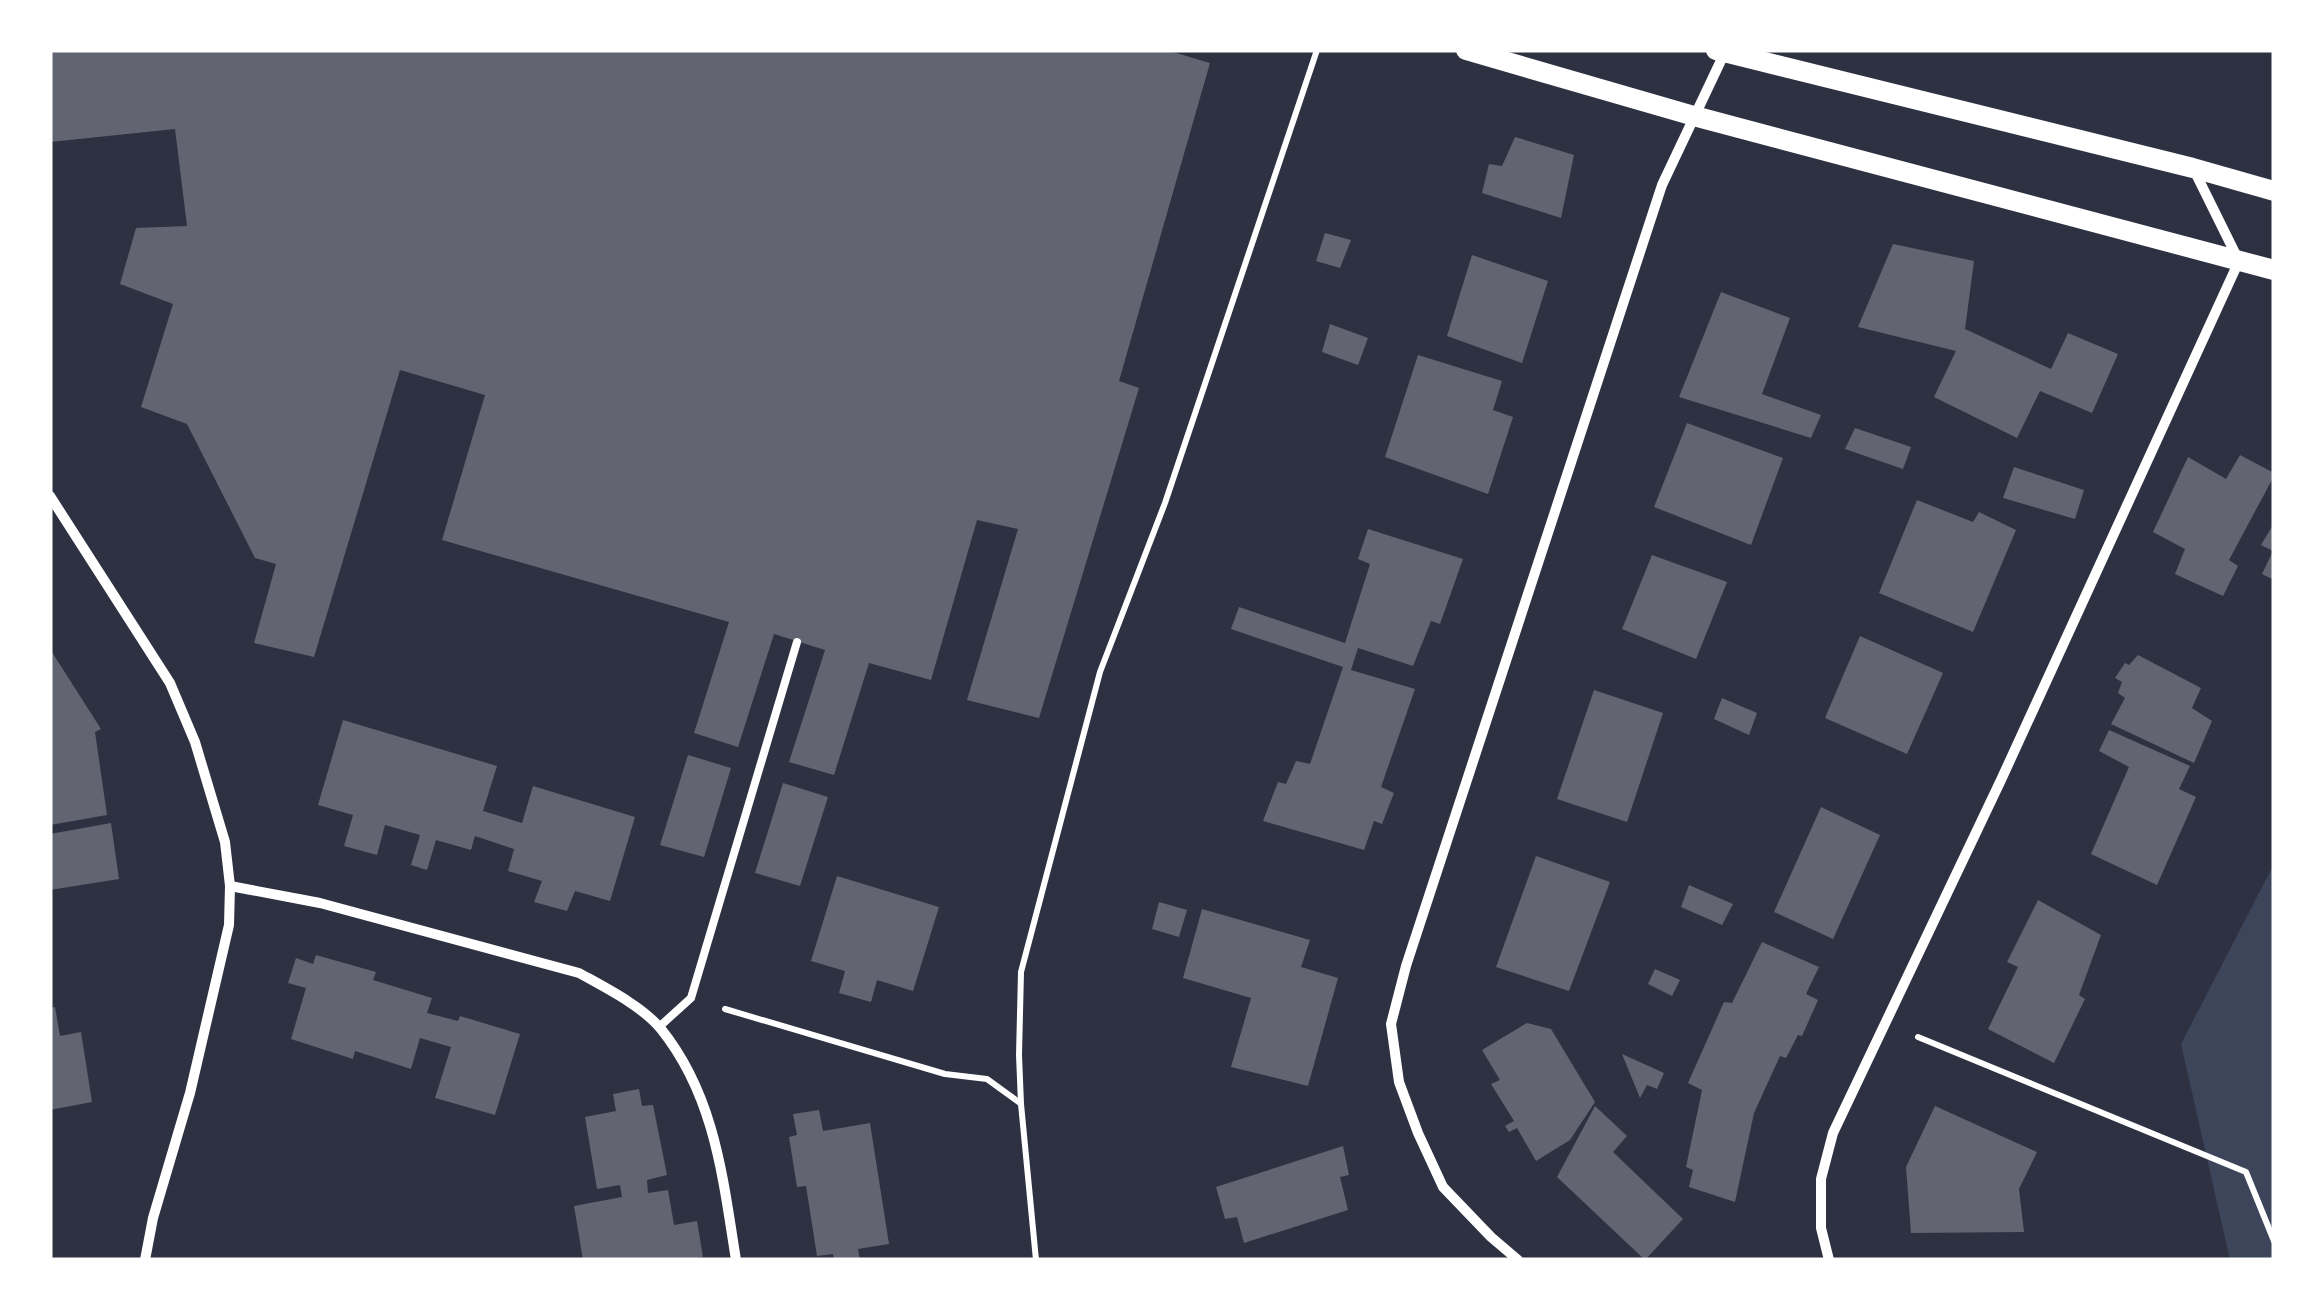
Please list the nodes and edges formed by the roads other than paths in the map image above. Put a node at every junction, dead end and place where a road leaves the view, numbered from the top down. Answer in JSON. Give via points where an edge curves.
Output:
{"nodes":[{"id":1,"x":1466,"y":50,"type":"edge"},
{"id":2,"x":1720,"y":51,"type":"edge"},
{"id":3,"x":1694,"y":116,"type":"junction"},
{"id":4,"x":2193,"y":168,"type":"junction"},
{"id":5,"x":2274,"y":190,"type":"edge"},
{"id":6,"x":2240,"y":261,"type":"junction"},
{"id":7,"x":2274,"y":270,"type":"edge"},
{"id":8,"x":50,"y":496,"type":"edge"},
{"id":9,"x":797,"y":642,"type":"dead end"},
{"id":10,"x":230,"y":886,"type":"junction"},
{"id":11,"x":659,"y":1027,"type":"junction"},
{"id":12,"x":145,"y":1260,"type":"edge"},
{"id":13,"x":736,"y":1260,"type":"edge"},
{"id":14,"x":1518,"y":1260,"type":"edge"},
{"id":15,"x":1829,"y":1260,"type":"edge"}],
"edges":[{"from":1,"to":3,"type":"main road"},
{"from":2,"to":3,"type":"street"},
{"from":2,"to":4,"type":"main road"},
{"from":3,"to":6,"type":"main road"},
{"from":3,"to":14,"type":"street","via":[[1662,185],[1392,1024],[1399,1082],[1442,1188]]},
{"from":4,"to":5,"type":"main road"},
{"from":4,"to":6,"type":"street"},
{"from":6,"to":7,"type":"main road"},
{"from":6,"to":15,"type":"street","via":[[1833,1133],[1821,1179]]},
{"from":8,"to":10,"type":"street","via":[[170,683],[225,842]]},
{"from":9,"to":11,"type":"lane","via":[[691,998]]},
{"from":10,"to":11,"type":"street","via":[[320,903],[579,973]]},
{"from":10,"to":12,"type":"street","via":[[228,925],[190,1093]]},
{"from":11,"to":13,"type":"street","via":[[704,1104]]}]}
